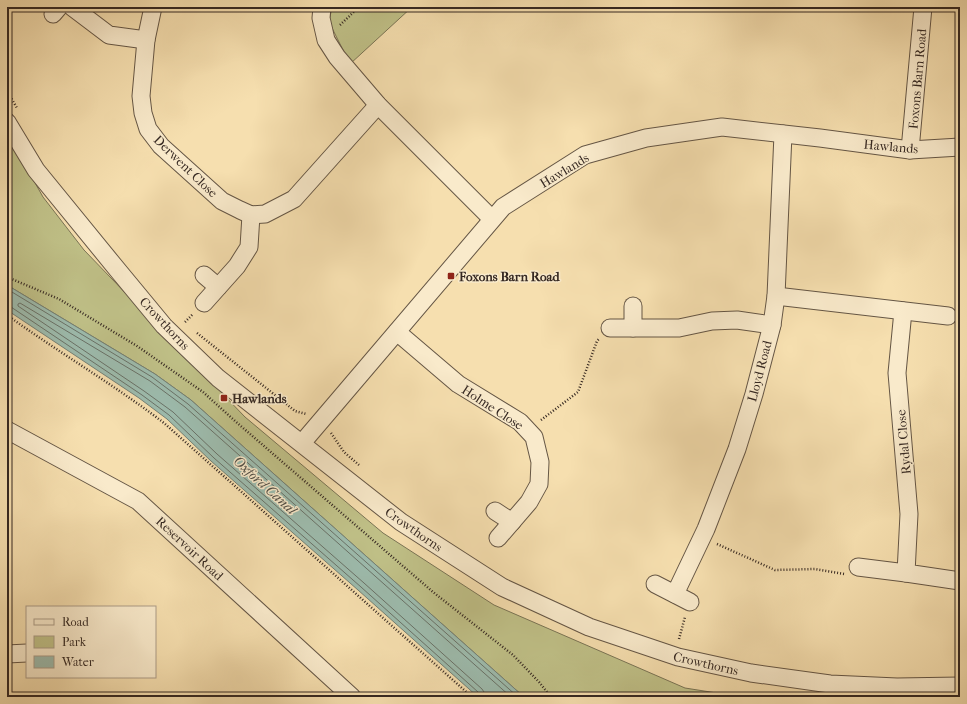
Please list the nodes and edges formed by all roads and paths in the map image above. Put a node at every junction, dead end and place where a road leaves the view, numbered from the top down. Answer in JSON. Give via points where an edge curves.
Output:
{"nodes":[{"id":1,"x":72,"y":7,"type":"edge"},
{"id":2,"x":153,"y":7,"type":"edge"},
{"id":3,"x":322,"y":7,"type":"edge"},
{"id":4,"x":359,"y":7,"type":"edge"},
{"id":5,"x":923,"y":7,"type":"edge"},
{"id":6,"x":146,"y":40,"type":"junction"},
{"id":7,"x":326,"y":40,"type":"junction"},
{"id":8,"x":7,"y":91,"type":"edge"},
{"id":9,"x":378,"y":105,"type":"junction"},
{"id":10,"x":17,"y":109,"type":"dead end"},
{"id":11,"x":7,"y":122,"type":"edge"},
{"id":12,"x":783,"y":134,"type":"junction"},
{"id":13,"x":960,"y":147,"type":"edge"},
{"id":14,"x":910,"y":150,"type":"junction"},
{"id":15,"x":251,"y":215,"type":"junction"},
{"id":16,"x":492,"y":219,"type":"junction"},
{"id":17,"x":204,"y":274,"type":"dead end"},
{"id":18,"x":7,"y":276,"type":"edge"},
{"id":19,"x":218,"y":287,"type":"junction"},
{"id":20,"x":776,"y":296,"type":"junction"},
{"id":21,"x":204,"y":303,"type":"dead end"},
{"id":22,"x":633,"y":306,"type":"dead end"},
{"id":23,"x":903,"y":311,"type":"junction"},
{"id":24,"x":7,"y":315,"type":"edge"},
{"id":25,"x":948,"y":316,"type":"dead end"},
{"id":26,"x":180,"y":317,"type":"dead end"},
{"id":27,"x":772,"y":325,"type":"junction"},
{"id":28,"x":190,"y":326,"type":"dead end"},
{"id":29,"x":610,"y":328,"type":"joint"},
{"id":30,"x":633,"y":328,"type":"junction"},
{"id":31,"x":196,"y":331,"type":"dead end"},
{"id":32,"x":397,"y":332,"type":"junction"},
{"id":33,"x":323,"y":417,"type":"junction"},
{"id":34,"x":7,"y":430,"type":"edge"},
{"id":35,"x":528,"y":430,"type":"junction"},
{"id":36,"x":302,"y":442,"type":"junction"},
{"id":37,"x":360,"y":466,"type":"dead end"},
{"id":38,"x":495,"y":511,"type":"dead end"},
{"id":39,"x":512,"y":522,"type":"junction"},
{"id":40,"x":702,"y":537,"type":"junction"},
{"id":41,"x":498,"y":538,"type":"dead end"},
{"id":42,"x":858,"y":567,"type":"joint"},
{"id":43,"x":906,"y":573,"type":"junction"},
{"id":44,"x":960,"y":581,"type":"edge"},
{"id":45,"x":655,"y":584,"type":"dead end"},
{"id":46,"x":685,"y":599,"type":"junction"},
{"id":47,"x":678,"y":646,"type":"dead end"},
{"id":48,"x":26,"y":653,"type":"edge"},
{"id":49,"x":7,"y":654,"type":"edge"},
{"id":50,"x":960,"y":686,"type":"edge"},
{"id":51,"x":349,"y":696,"type":"edge"},
{"id":52,"x":472,"y":697,"type":"edge"},
{"id":53,"x":550,"y":697,"type":"edge"}],
"edges":[{"from":1,"to":6,"type":"street","via":[[109,34]]},
{"from":2,"to":6,"type":"street","name":"Derwent Close"},
{"from":3,"to":7,"type":"street","via":[[320,18]]},
{"from":4,"to":7,"type":"path"},
{"from":5,"to":14,"type":"street","name":"Foxons Barn Road"},
{"from":6,"to":15,"type":"street","name":"Derwent Close","via":[[141,96],[148,128],[161,146],[222,201]]},
{"from":7,"to":9,"type":"street"},
{"from":8,"to":10,"type":"path"},
{"from":9,"to":15,"type":"street","via":[[294,199],[265,214]]},
{"from":9,"to":16,"type":"street"},
{"from":11,"to":36,"type":"street","name":"Crowthorns","via":[[36,170],[164,326],[218,378]]},
{"from":12,"to":14,"type":"street","name":"Hawlands"},
{"from":12,"to":16,"type":"street","name":"Hawlands","via":[[722,127],[646,138],[585,155],[503,207]]},
{"from":12,"to":20,"type":"street","name":"Lloyd Road"},
{"from":13,"to":14,"type":"street","name":"Hawlands"},
{"from":15,"to":19,"type":"street","via":[[249,247],[237,266]]},
{"from":16,"to":32,"type":"street","name":"Hawlands"},
{"from":17,"to":19,"type":"street"},
{"from":18,"to":53,"type":"path","via":[[59,298],[137,346],[203,392],[433,592],[513,655]]},
{"from":19,"to":21,"type":"street"},
{"from":20,"to":23,"type":"street"},
{"from":20,"to":27,"type":"street","name":"Lloyd Road"},
{"from":22,"to":30,"type":"street"},
{"from":23,"to":25,"type":"street"},
{"from":23,"to":43,"type":"street","name":"Rydal Close","via":[[897,373],[909,514]]},
{"from":24,"to":52,"type":"path","via":[[164,423]]},
{"from":26,"to":28,"type":"path","name":"Crowthorns"},
{"from":27,"to":30,"type":"street","via":[[724,320],[679,328]]},
{"from":27,"to":40,"type":"street","name":"Lloyd Road","via":[[737,449]]},
{"from":29,"to":30,"type":"street"},
{"from":29,"to":35,"type":"path","via":[[597,341],[578,392]]},
{"from":31,"to":33,"type":"path","name":"Crowthorns","via":[[295,412]]},
{"from":32,"to":33,"type":"street","name":"Hawlands"},
{"from":32,"to":35,"type":"street","name":"Holme Close","via":[[458,384],[520,422]]},
{"from":33,"to":36,"type":"street","name":"Hawlands"},
{"from":33,"to":37,"type":"path","via":[[330,433],[344,452]]},
{"from":34,"to":51,"type":"street","name":"Reservoir Road","via":[[138,501]]},
{"from":35,"to":39,"type":"street","name":"Holme Close","via":[[534,437],[540,462],[539,484],[529,502]]},
{"from":36,"to":50,"type":"street","name":"Crowthorns","via":[[401,522],[502,587],[589,627],[678,657],[751,674],[830,684]]},
{"from":38,"to":39,"type":"street"},
{"from":39,"to":41,"type":"street","name":"Holme Close"},
{"from":40,"to":42,"type":"path","via":[[775,570],[815,569],[856,576]]},
{"from":40,"to":46,"type":"street","name":"Lloyd Road"},
{"from":42,"to":43,"type":"street"},
{"from":43,"to":44,"type":"street"},
{"from":45,"to":46,"type":"street"},
{"from":46,"to":47,"type":"path"},
{"from":48,"to":49,"type":"street"}]}
